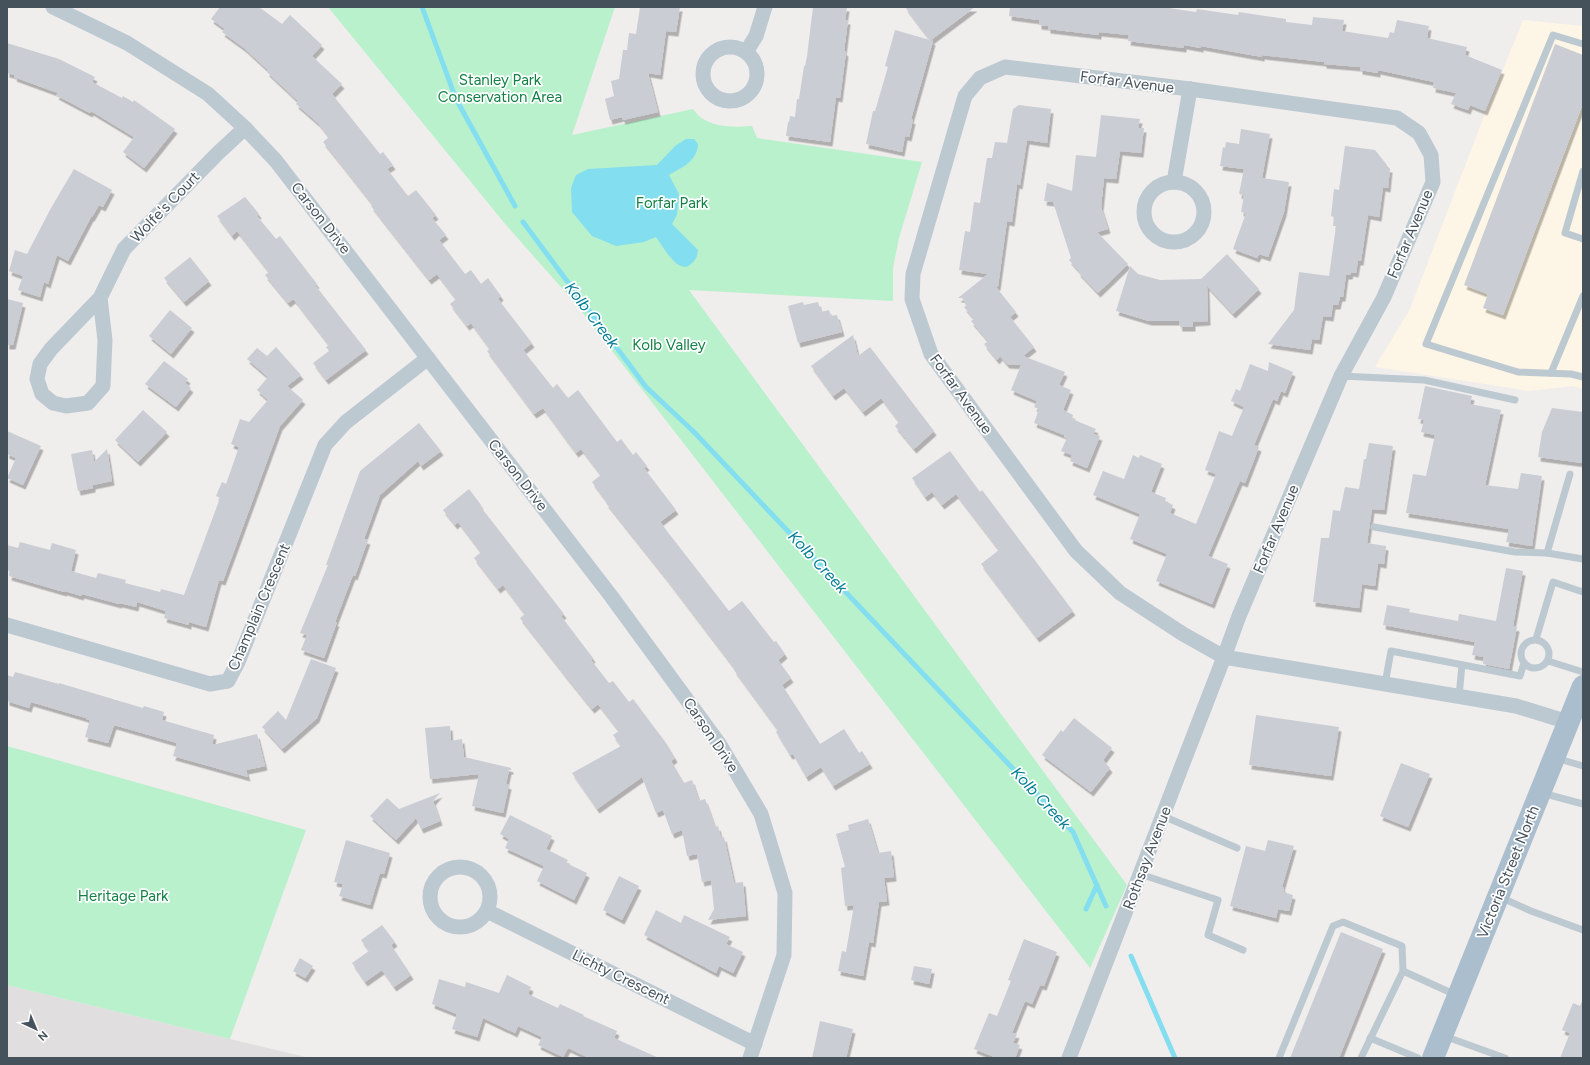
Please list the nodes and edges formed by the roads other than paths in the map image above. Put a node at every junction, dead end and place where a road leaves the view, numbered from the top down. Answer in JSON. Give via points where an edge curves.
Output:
{"nodes":[{"id":1,"x":53,"y":7,"type":"edge"},
{"id":2,"x":765,"y":7,"type":"edge"},
{"id":3,"x":1583,"y":44,"type":"edge"},
{"id":4,"x":746,"y":52,"type":"dead end"},
{"id":5,"x":1190,"y":90,"type":"junction"},
{"id":6,"x":245,"y":128,"type":"junction"},
{"id":7,"x":1583,"y":171,"type":"edge"},
{"id":8,"x":1174,"y":182,"type":"dead end"},
{"id":9,"x":1583,"y":239,"type":"edge"},
{"id":10,"x":1583,"y":296,"type":"edge"},
{"id":11,"x":100,"y":298,"type":"junction"},
{"id":12,"x":428,"y":358,"type":"junction"},
{"id":13,"x":1551,"y":373,"type":"junction"},
{"id":14,"x":1340,"y":376,"type":"junction"},
{"id":15,"x":1583,"y":377,"type":"edge"},
{"id":16,"x":1515,"y":400,"type":"dead end"},
{"id":17,"x":1570,"y":474,"type":"dead end"},
{"id":18,"x":1374,"y":527,"type":"dead end"},
{"id":19,"x":1547,"y":553,"type":"junction"},
{"id":20,"x":1583,"y":559,"type":"edge"},
{"id":21,"x":1583,"y":592,"type":"edge"},
{"id":22,"x":7,"y":625,"type":"edge"},
{"id":23,"x":1536,"y":640,"type":"junction"},
{"id":24,"x":1224,"y":657,"type":"junction"},
{"id":25,"x":1548,"y":661,"type":"junction"},
{"id":26,"x":1524,"y":663,"type":"junction"},
{"id":27,"x":1462,"y":665,"type":"junction"},
{"id":28,"x":1583,"y":672,"type":"edge"},
{"id":29,"x":1385,"y":684,"type":"junction"},
{"id":30,"x":1583,"y":686,"type":"edge"},
{"id":31,"x":1458,"y":696,"type":"junction"},
{"id":32,"x":1568,"y":722,"type":"junction"},
{"id":33,"x":1554,"y":757,"type":"junction"},
{"id":34,"x":1583,"y":766,"type":"edge"},
{"id":35,"x":1540,"y":792,"type":"junction"},
{"id":36,"x":1583,"y":804,"type":"edge"},
{"id":37,"x":1163,"y":816,"type":"junction"},
{"id":38,"x":1237,"y":848,"type":"dead end"},
{"id":39,"x":1140,"y":874,"type":"junction"},
{"id":40,"x":1498,"y":896,"type":"junction"},
{"id":41,"x":487,"y":911,"type":"junction"},
{"id":42,"x":1583,"y":930,"type":"edge"},
{"id":43,"x":1243,"y":950,"type":"dead end"},
{"id":44,"x":1403,"y":971,"type":"junction"},
{"id":45,"x":1458,"y":996,"type":"junction"},
{"id":46,"x":1442,"y":1035,"type":"junction"},
{"id":47,"x":1370,"y":1038,"type":"junction"},
{"id":48,"x":755,"y":1044,"type":"junction"},
{"id":49,"x":750,"y":1058,"type":"edge"},
{"id":50,"x":1069,"y":1058,"type":"edge"},
{"id":51,"x":1279,"y":1058,"type":"edge"},
{"id":52,"x":1361,"y":1058,"type":"edge"},
{"id":53,"x":1418,"y":1058,"type":"edge"},
{"id":54,"x":1433,"y":1058,"type":"edge"},
{"id":55,"x":1505,"y":1058,"type":"edge"}],
"edges":[{"from":1,"to":6,"type":"street","name":"Carson Drive","via":[[127,43],[208,94]]},
{"from":2,"to":4,"type":"street","via":[[756,36]]},
{"from":3,"to":13,"type":"lane","via":[[1553,35],[1426,344],[1518,372]]},
{"from":5,"to":8,"type":"street"},
{"from":5,"to":14,"type":"street","name":"Forfar Avenue","via":[[1397,118],[1419,133],[1431,155],[1433,182],[1384,297]]},
{"from":5,"to":24,"type":"street","name":"Forfar Avenue","via":[[1005,67],[980,78],[965,96],[913,274],[912,299],[930,354],[1076,551],[1120,593]]},
{"from":6,"to":11,"type":"street","name":"Wolfe's Court","via":[[124,249]]},
{"from":6,"to":12,"type":"street","name":"Carson Drive","via":[[276,161]]},
{"from":7,"to":9,"type":"lane","via":[[1565,232]]},
{"from":10,"to":13,"type":"lane"},
{"from":11,"to":11,"type":"street","name":"Wolfe's Court","via":[[40,364],[36,379],[42,394],[53,403],[66,406],[88,404],[103,386],[105,340]]},
{"from":12,"to":22,"type":"street","name":"Champlain Crescent","via":[[346,422],[325,445],[238,662],[228,681],[210,684]]},
{"from":12,"to":48,"type":"street","name":"Carson Drive","via":[[611,596],[720,745],[761,814],[785,893],[784,955]]},
{"from":13,"to":15,"type":"lane"},
{"from":14,"to":16,"type":"lane","via":[[1424,380]]},
{"from":14,"to":24,"type":"street","name":"Forfar Avenue"},
{"from":17,"to":19,"type":"lane"},
{"from":18,"to":19,"type":"lane","via":[[1515,552]]},
{"from":19,"to":20,"type":"lane"},
{"from":21,"to":23,"type":"lane","via":[[1553,582]]},
{"from":23,"to":25,"type":"lane","via":[[1548,647]]},
{"from":23,"to":26,"type":"lane","via":[[1526,642],[1523,646],[1520,655]]},
{"from":24,"to":29,"type":"street","name":"Forfar Avenue"},
{"from":24,"to":37,"type":"street","name":"Rothsay Avenue"},
{"from":25,"to":26,"type":"lane","via":[[1536,668]]},
{"from":25,"to":28,"type":"lane"},
{"from":26,"to":27,"type":"lane","via":[[1520,676]]},
{"from":27,"to":29,"type":"lane","via":[[1391,651]]},
{"from":27,"to":31,"type":"lane"},
{"from":29,"to":31,"type":"street","name":"Forfar Avenue"},
{"from":30,"to":32,"type":"main road","name":"Victoria Street North"},
{"from":31,"to":32,"type":"street","name":"Forfar Avenue","via":[[1516,706]]},
{"from":32,"to":33,"type":"main road","name":"Victoria Street North"},
{"from":33,"to":34,"type":"lane"},
{"from":33,"to":35,"type":"main road","name":"Victoria Street North"},
{"from":35,"to":36,"type":"lane"},
{"from":35,"to":40,"type":"main road","name":"Victoria Street North"},
{"from":37,"to":38,"type":"lane"},
{"from":37,"to":39,"type":"street","name":"Rothsay Avenue"},
{"from":39,"to":43,"type":"lane","via":[[1218,900],[1208,935]]},
{"from":39,"to":50,"type":"street","name":"Rothsay Avenue"},
{"from":40,"to":42,"type":"lane"},
{"from":40,"to":45,"type":"main road","name":"Victoria Street North"},
{"from":41,"to":41,"type":"street","via":[[480,920],[470,926],[458,928],[446,925],[437,918],[431,908],[429,895],[433,883],[441,873],[452,867],[475,870],[484,878],[489,888],[490,900]]},
{"from":41,"to":48,"type":"street","name":"Lichty Crescent"},
{"from":44,"to":45,"type":"lane"},
{"from":44,"to":47,"type":"lane"},
{"from":44,"to":51,"type":"lane","via":[[1402,946],[1343,922],[1333,926]]},
{"from":45,"to":46,"type":"main road","name":"Victoria Street North"},
{"from":46,"to":54,"type":"main road","name":"Victoria Street North"},
{"from":46,"to":55,"type":"lane"},
{"from":47,"to":52,"type":"lane"},
{"from":47,"to":53,"type":"lane"},
{"from":48,"to":49,"type":"street","name":"Carson Drive"}]}
